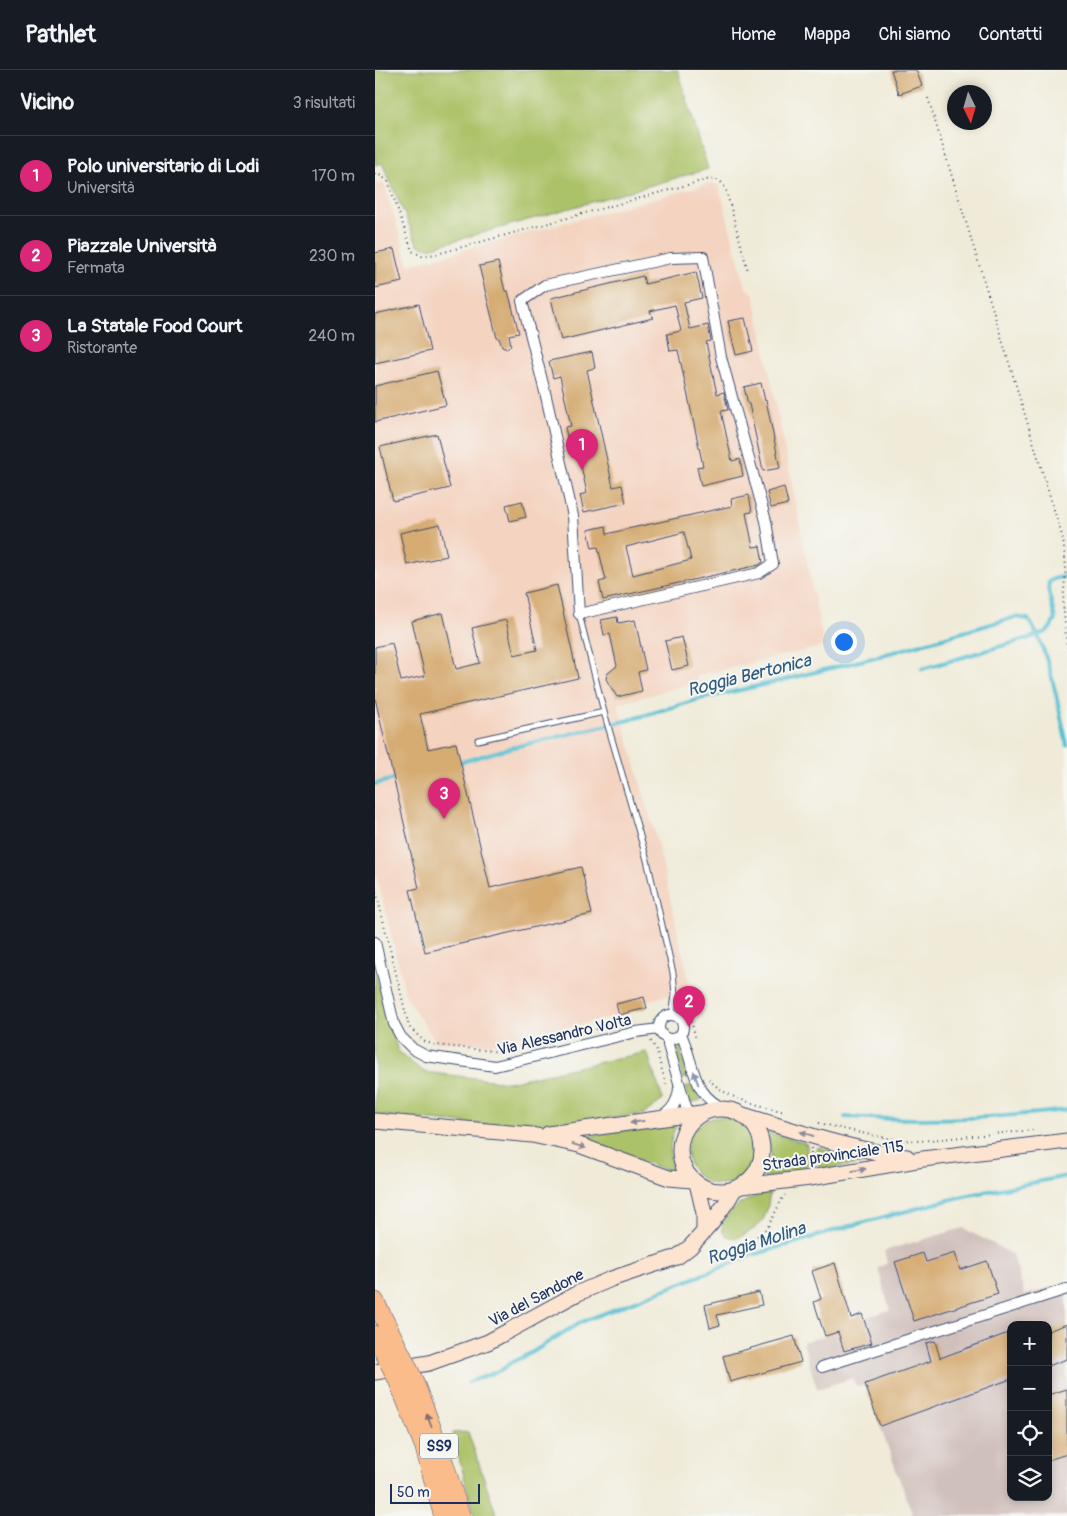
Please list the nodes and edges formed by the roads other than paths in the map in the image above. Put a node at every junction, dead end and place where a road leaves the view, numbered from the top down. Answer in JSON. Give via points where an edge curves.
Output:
{"nodes":[{"id":1,"x":579,"y":614,"type":"junction"},
{"id":2,"x":605,"y":715,"type":"junction"},
{"id":3,"x":478,"y":740,"type":"dead end"},
{"id":4,"x":375,"y":942,"type":"edge"},
{"id":5,"x":672,"y":1016,"type":"junction"},
{"id":6,"x":659,"y":1030,"type":"junction"},
{"id":7,"x":681,"y":1034,"type":"junction"},
{"id":8,"x":668,"y":1039,"type":"junction"},
{"id":9,"x":679,"y":1085,"type":"junction"},
{"id":10,"x":735,"y":1112,"type":"junction"},
{"id":11,"x":659,"y":1119,"type":"junction"},
{"id":12,"x":692,"y":1119,"type":"junction"},
{"id":13,"x":375,"y":1121,"type":"edge"},
{"id":14,"x":532,"y":1134,"type":"junction"},
{"id":15,"x":1067,"y":1141,"type":"edge"},
{"id":16,"x":923,"y":1160,"type":"junction"},
{"id":17,"x":695,"y":1182,"type":"junction"},
{"id":18,"x":738,"y":1187,"type":"junction"},
{"id":19,"x":704,"y":1232,"type":"junction"},
{"id":20,"x":1067,"y":1289,"type":"edge"},
{"id":21,"x":375,"y":1301,"type":"edge"},
{"id":22,"x":375,"y":1335,"type":"edge"},
{"id":23,"x":390,"y":1365,"type":"edge"},
{"id":24,"x":822,"y":1367,"type":"dead end"},
{"id":25,"x":405,"y":1378,"type":"junction"},
{"id":26,"x":443,"y":1516,"type":"edge"},
{"id":27,"x":461,"y":1516,"type":"edge"}],
"edges":[{"from":1,"to":1,"type":"street","via":[[573,516],[523,300],[545,285],[671,258],[703,257],[721,357],[766,522],[773,564],[759,573]]},
{"from":1,"to":2,"type":"lane"},
{"from":2,"to":3,"type":"lane"},
{"from":2,"to":5,"type":"lane","via":[[647,860],[673,973]]},
{"from":4,"to":6,"type":"street","name":"Via Alessandro Volta","via":[[394,1024],[401,1037],[426,1056],[495,1066],[636,1032]]},
{"from":5,"to":6,"type":"street","via":[[661,1020]]},
{"from":5,"to":7,"type":"street","via":[[681,1020]]},
{"from":6,"to":8,"type":"street"},
{"from":7,"to":8,"type":"street"},
{"from":10,"to":7,"type":"street","one_way":true,"via":[[712,1102],[700,1088]]},
{"from":8,"to":9,"type":"street"},
{"from":9,"to":11,"type":"street","via":[[672,1107]]},
{"from":9,"to":12,"type":"street"},
{"from":10,"to":12,"type":"main road","via":[[715,1109]]},
{"from":16,"to":10,"type":"main road","name":"Strada provinciale 115","one_way":true,"via":[[849,1146]]},
{"from":10,"to":18,"type":"main road","via":[[752,1124],[762,1150],[753,1176]]},
{"from":11,"to":12,"type":"main road"},
{"from":11,"to":14,"type":"main road","one_way":true,"via":[[579,1131]]},
{"from":12,"to":17,"type":"main road","via":[[680,1144],[680,1157],[684,1170]]},
{"from":13,"to":14,"type":"main road"},
{"from":14,"to":17,"type":"main road","one_way":true,"via":[[579,1145],[669,1178]]},
{"from":15,"to":16,"type":"main road"},
{"from":18,"to":16,"type":"main road","name":"Strada provinciale 115","one_way":true},
{"from":17,"to":18,"type":"main road","via":[[716,1191]]},
{"from":17,"to":19,"type":"main road","via":[[704,1213]]},
{"from":18,"to":19,"type":"main road","name":"Via del Sandone"},
{"from":19,"to":23,"type":"main road","name":"Via del Sandone","via":[[677,1257],[576,1294],[488,1342],[429,1363]]},
{"from":20,"to":24,"type":"street"},
{"from":21,"to":23,"type":"highway","number":"SS9"},
{"from":22,"to":23,"type":"highway","number":"SS9"},
{"from":23,"to":25,"type":"highway","number":"SS9","bridge":true},
{"from":25,"to":26,"type":"highway","number":"SS9"},
{"from":27,"to":25,"type":"highway","number":"SS9","one_way":true,"via":[[440,1449]]}]}
